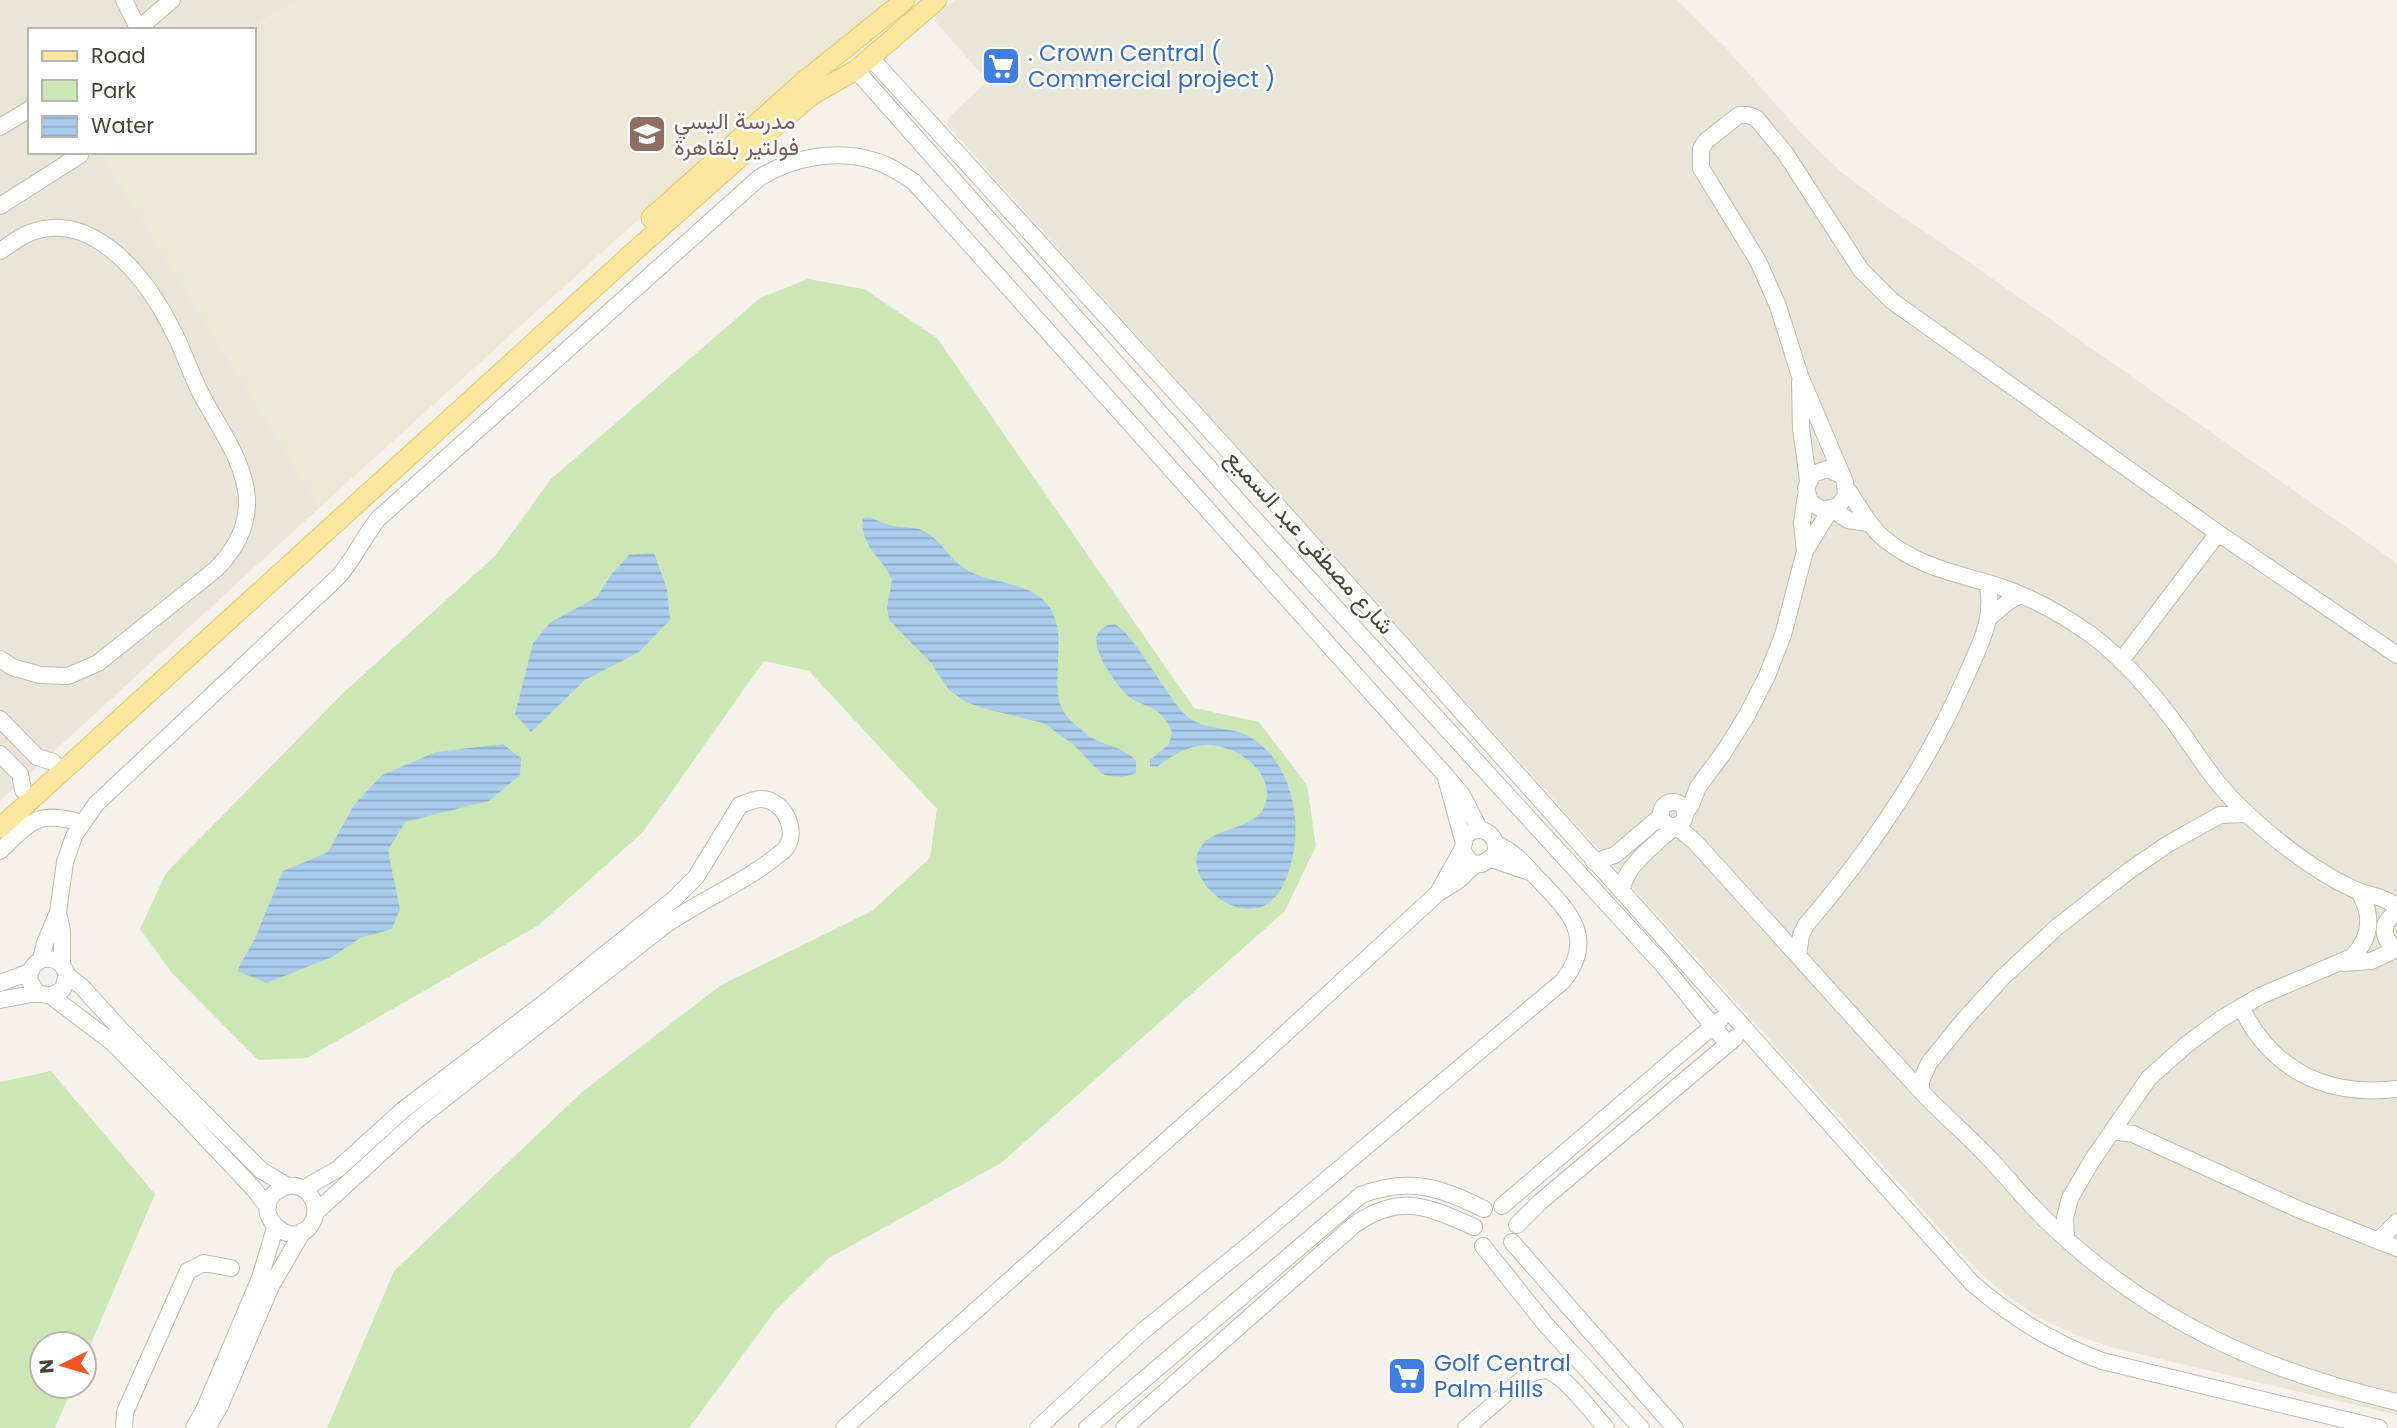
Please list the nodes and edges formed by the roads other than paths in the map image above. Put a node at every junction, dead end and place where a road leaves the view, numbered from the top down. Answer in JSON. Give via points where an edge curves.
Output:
{"nodes":[{"id":1,"x":124,"y":0,"type":"edge"},
{"id":2,"x":172,"y":0,"type":"edge"},
{"id":3,"x":905,"y":0,"type":"edge"},
{"id":4,"x":937,"y":0,"type":"edge"},
{"id":5,"x":137,"y":28,"type":"edge"},
{"id":6,"x":139,"y":28,"type":"edge"},
{"id":7,"x":863,"y":64,"type":"junction"},
{"id":8,"x":28,"y":110,"type":"edge"},
{"id":9,"x":0,"y":126,"type":"edge"},
{"id":10,"x":0,"y":198,"type":"edge"},
{"id":11,"x":0,"y":206,"type":"edge"},
{"id":12,"x":0,"y":251,"type":"edge"},
{"id":13,"x":1800,"y":376,"type":"junction"},
{"id":14,"x":1226,"y":448,"type":"junction"},
{"id":15,"x":1206,"y":463,"type":"junction"},
{"id":16,"x":1844,"y":482,"type":"junction"},
{"id":17,"x":1807,"y":488,"type":"junction"},
{"id":18,"x":1264,"y":490,"type":"junction"},
{"id":19,"x":1831,"y":509,"type":"junction"},
{"id":20,"x":1248,"y":512,"type":"junction"},
{"id":21,"x":1868,"y":523,"type":"junction"},
{"id":22,"x":2218,"y":533,"type":"junction"},
{"id":23,"x":1805,"y":551,"type":"junction"},
{"id":24,"x":1300,"y":570,"type":"junction"},
{"id":25,"x":1987,"y":583,"type":"junction"},
{"id":26,"x":1280,"y":588,"type":"junction"},
{"id":27,"x":2021,"y":595,"type":"junction"},
{"id":28,"x":1989,"y":618,"type":"junction"},
{"id":29,"x":2397,"y":656,"type":"edge"},
{"id":30,"x":0,"y":659,"type":"edge"},
{"id":31,"x":2121,"y":660,"type":"junction"},
{"id":32,"x":0,"y":719,"type":"edge"},
{"id":33,"x":0,"y":754,"type":"edge"},
{"id":34,"x":53,"y":762,"type":"junction"},
{"id":35,"x":1446,"y":776,"type":"junction"},
{"id":36,"x":2221,"y":787,"type":"junction"},
{"id":37,"x":23,"y":790,"type":"junction"},
{"id":38,"x":0,"y":811,"type":"edge"},
{"id":39,"x":2247,"y":814,"type":"junction"},
{"id":40,"x":1679,"y":817,"type":"junction"},
{"id":41,"x":2211,"y":818,"type":"junction"},
{"id":42,"x":82,"y":822,"type":"junction"},
{"id":43,"x":0,"y":828,"type":"edge"},
{"id":44,"x":1480,"y":830,"type":"junction"},
{"id":45,"x":1463,"y":845,"type":"junction"},
{"id":46,"x":0,"y":851,"type":"edge"},
{"id":47,"x":1488,"y":856,"type":"junction"},
{"id":48,"x":1594,"y":862,"type":"junction"},
{"id":49,"x":1621,"y":891,"type":"junction"},
{"id":50,"x":2359,"y":892,"type":"junction"},
{"id":51,"x":1438,"y":893,"type":"junction"},
{"id":52,"x":2397,"y":907,"type":"edge"},
{"id":53,"x":58,"y":912,"type":"junction"},
{"id":54,"x":2397,"y":913,"type":"edge"},
{"id":55,"x":1806,"y":925,"type":"junction"},
{"id":56,"x":2377,"y":928,"type":"junction"},
{"id":57,"x":1777,"y":932,"type":"junction"},
{"id":58,"x":2397,"y":949,"type":"edge"},
{"id":59,"x":1798,"y":955,"type":"junction"},
{"id":60,"x":41,"y":959,"type":"junction"},
{"id":61,"x":2342,"y":963,"type":"junction"},
{"id":62,"x":64,"y":969,"type":"junction"},
{"id":63,"x":30,"y":972,"type":"junction"},
{"id":64,"x":0,"y":983,"type":"edge"},
{"id":65,"x":44,"y":994,"type":"junction"},
{"id":66,"x":0,"y":1000,"type":"edge"},
{"id":67,"x":552,"y":1006,"type":"junction"},
{"id":68,"x":2241,"y":1007,"type":"junction"},
{"id":69,"x":1730,"y":1012,"type":"junction"},
{"id":70,"x":1712,"y":1026,"type":"junction"},
{"id":71,"x":1746,"y":1030,"type":"junction"},
{"id":72,"x":118,"y":1037,"type":"junction"},
{"id":73,"x":1727,"y":1043,"type":"junction"},
{"id":74,"x":1929,"y":1063,"type":"junction"},
{"id":75,"x":1899,"y":1067,"type":"junction"},
{"id":76,"x":2397,"y":1089,"type":"edge"},
{"id":77,"x":1921,"y":1091,"type":"junction"},
{"id":78,"x":2134,"y":1099,"type":"junction"},
{"id":79,"x":2112,"y":1131,"type":"junction"},
{"id":80,"x":2141,"y":1138,"type":"junction"},
{"id":81,"x":296,"y":1187,"type":"junction"},
{"id":82,"x":2070,"y":1198,"type":"junction"},
{"id":83,"x":1502,"y":1206,"type":"junction"},
{"id":84,"x":2031,"y":1206,"type":"junction"},
{"id":85,"x":268,"y":1207,"type":"junction"},
{"id":86,"x":1484,"y":1209,"type":"junction"},
{"id":87,"x":315,"y":1213,"type":"junction"},
{"id":88,"x":2397,"y":1222,"type":"edge"},
{"id":89,"x":1517,"y":1225,"type":"junction"},
{"id":90,"x":1474,"y":1227,"type":"junction"},
{"id":91,"x":275,"y":1228,"type":"junction"},
{"id":92,"x":303,"y":1231,"type":"junction"},
{"id":93,"x":2066,"y":1238,"type":"junction"},
{"id":94,"x":2378,"y":1241,"type":"junction"},
{"id":95,"x":1512,"y":1242,"type":"junction"},
{"id":96,"x":1483,"y":1246,"type":"junction"},
{"id":97,"x":2397,"y":1248,"type":"edge"},
{"id":98,"x":231,"y":1268,"type":"dead end"},
{"id":99,"x":1592,"y":1334,"type":"junction"},
{"id":100,"x":1572,"y":1353,"type":"junction"},
{"id":101,"x":1173,"y":1354,"type":"junction"},
{"id":102,"x":1188,"y":1371,"type":"junction"},
{"id":103,"x":2397,"y":1402,"type":"edge"},
{"id":104,"x":1129,"y":1426,"type":"edge"},
{"id":105,"x":124,"y":1428,"type":"edge"},
{"id":106,"x":194,"y":1428,"type":"edge"},
{"id":107,"x":207,"y":1428,"type":"edge"},
{"id":108,"x":844,"y":1428,"type":"edge"},
{"id":109,"x":1038,"y":1428,"type":"edge"},
{"id":110,"x":1087,"y":1428,"type":"edge"},
{"id":111,"x":1466,"y":1428,"type":"edge"},
{"id":112,"x":1605,"y":1428,"type":"edge"},
{"id":113,"x":1641,"y":1428,"type":"edge"},
{"id":114,"x":1675,"y":1428,"type":"edge"},
{"id":115,"x":2379,"y":1428,"type":"edge"}],
"edges":[{"from":1,"to":5,"type":"street"},
{"from":2,"to":6,"type":"street"},
{"from":3,"to":34,"type":"main road","via":[[783,100]]},
{"from":4,"to":7,"type":"main road"},
{"from":7,"to":14,"type":"street","name":"شارع مصطفى عبد السميع"},
{"from":7,"to":15,"type":"street","name":"شارع مصطفى عبد السميع"},
{"from":7,"to":43,"type":"main road","via":[[812,95],[648,239]]},
{"from":8,"to":9,"type":"street"},
{"from":10,"to":11,"type":"street","via":[[55,159],[76,158]]},
{"from":12,"to":30,"type":"street","via":[[27,233],[60,228],[89,234],[113,249],[172,328],[241,469],[247,500],[242,531],[227,558],[98,663],[68,676],[40,676]]},
{"from":13,"to":16,"type":"street"},
{"from":13,"to":17,"type":"street"},
{"from":13,"to":22,"type":"street","via":[[1758,261],[1701,168],[1706,141],[1739,115],[1763,124],[1861,270],[1884,294]]},
{"from":14,"to":15,"type":"street","via":[[1220,461]]},
{"from":14,"to":18,"type":"street","name":"شارع مصطفى عبد السميع"},
{"from":15,"to":20,"type":"street","name":"شارع مصطفى عبد السميع"},
{"from":16,"to":17,"type":"street","via":[[1835,470],[1819,470]]},
{"from":16,"to":19,"type":"street","via":[[1843,502]]},
{"from":16,"to":21,"type":"street"},
{"from":17,"to":19,"type":"street","via":[[1816,507]]},
{"from":17,"to":23,"type":"street","via":[[1802,523]]},
{"from":18,"to":20,"type":"street","via":[[1249,496]]},
{"from":18,"to":48,"type":"street","name":"شارع مصطفى عبد السميع"},
{"from":19,"to":21,"type":"street","via":[[1848,520]]},
{"from":19,"to":23,"type":"street"},
{"from":20,"to":24,"type":"street","name":"شارع مصطفى عبد السميع"},
{"from":21,"to":25,"type":"street","via":[[1915,559]]},
{"from":22,"to":29,"type":"street"},
{"from":22,"to":31,"type":"street"},
{"from":23,"to":40,"type":"street","via":[[1767,676],[1747,715],[1698,787],[1691,806]]},
{"from":24,"to":26,"type":"street"},
{"from":24,"to":70,"type":"street","name":"شارع مصطفى عبد السميع","via":[[1663,965]]},
{"from":25,"to":27,"type":"street"},
{"from":25,"to":28,"type":"street"},
{"from":26,"to":35,"type":"street"},
{"from":26,"to":42,"type":"street","via":[[914,182],[877,161],[855,156],[810,158],[759,178],[378,519],[338,577]]},
{"from":27,"to":28,"type":"street"},
{"from":27,"to":31,"type":"street","via":[[2057,612]]},
{"from":28,"to":55,"type":"street","via":[[1925,760],[1870,846]]},
{"from":31,"to":36,"type":"street"},
{"from":32,"to":34,"type":"street","via":[[37,757]]},
{"from":33,"to":37,"type":"street","via":[[20,775]]},
{"from":34,"to":37,"type":"main road"},
{"from":35,"to":44,"type":"street"},
{"from":35,"to":45,"type":"street"},
{"from":36,"to":39,"type":"street"},
{"from":36,"to":41,"type":"street"},
{"from":37,"to":38,"type":"main road"},
{"from":39,"to":41,"type":"street"},
{"from":39,"to":50,"type":"street","via":[[2304,860]]},
{"from":40,"to":48,"type":"street","via":[[1664,806],[1661,816],[1615,855]]},
{"from":40,"to":49,"type":"street","via":[[1629,869]]},
{"from":40,"to":57,"type":"street","via":[[1694,841]]},
{"from":41,"to":74,"type":"street","via":[[2130,870],[2057,927],[2002,978]]},
{"from":42,"to":46,"type":"street","via":[[64,817],[34,819]]},
{"from":42,"to":53,"type":"street","via":[[65,862]]},
{"from":44,"to":45,"type":"street","via":[[1470,832]]},
{"from":44,"to":47,"type":"street","via":[[1490,834]]},
{"from":45,"to":47,"type":"street","via":[[1467,859]]},
{"from":45,"to":51,"type":"street"},
{"from":47,"to":51,"type":"street"},
{"from":47,"to":109,"type":"street","via":[[1533,873],[1568,910],[1577,928],[1578,955],[1563,981],[1143,1331]]},
{"from":48,"to":49,"type":"street","name":"شارع مصطفى عبد السميع"},
{"from":49,"to":69,"type":"street","name":"شارع مصطفى عبد السميع"},
{"from":50,"to":52,"type":"street"},
{"from":50,"to":56,"type":"street"},
{"from":51,"to":108,"type":"street"},
{"from":53,"to":60,"type":"street"},
{"from":53,"to":62,"type":"street"},
{"from":54,"to":56,"type":"street"},
{"from":55,"to":57,"type":"street"},
{"from":55,"to":59,"type":"street"},
{"from":56,"to":58,"type":"street"},
{"from":56,"to":61,"type":"street"},
{"from":57,"to":59,"type":"street"},
{"from":58,"to":61,"type":"street","via":[[2371,961]]},
{"from":59,"to":75,"type":"street"},
{"from":60,"to":62,"type":"street","via":[[52,958]]},
{"from":60,"to":63,"type":"street"},
{"from":61,"to":68,"type":"street"},
{"from":62,"to":65,"type":"street","via":[[63,989]]},
{"from":62,"to":72,"type":"street","via":[[97,1002]]},
{"from":63,"to":64,"type":"street"},
{"from":63,"to":65,"type":"street","via":[[29,980]]},
{"from":65,"to":66,"type":"street"},
{"from":65,"to":72,"type":"street"},
{"from":67,"to":67,"type":"street","via":[[685,910],[783,851],[790,825],[783,810],[762,799],[740,805],[696,877]]},
{"from":67,"to":81,"type":"street","via":[[403,1110],[338,1169]]},
{"from":67,"to":87,"type":"street"},
{"from":68,"to":76,"type":"street","via":[[2268,1049],[2301,1073],[2341,1088]]},
{"from":68,"to":78,"type":"street","via":[[2186,1045],[2149,1077]]},
{"from":69,"to":70,"type":"street"},
{"from":69,"to":71,"type":"street","name":"شارع مصطفى عبد السميع"},
{"from":70,"to":73,"type":"street","name":"شارع مصطفى عبد السميع"},
{"from":70,"to":83,"type":"street"},
{"from":71,"to":73,"type":"street"},
{"from":71,"to":115,"type":"street","name":"شارع مصطفى عبد السميع","via":[[1956,1267],[2025,1324],[2063,1345],[2123,1368]]},
{"from":72,"to":81,"type":"street","via":[[262,1171]]},
{"from":72,"to":85,"type":"street"},
{"from":73,"to":89,"type":"street"},
{"from":74,"to":75,"type":"street"},
{"from":74,"to":77,"type":"street"},
{"from":75,"to":77,"type":"street"},
{"from":77,"to":84,"type":"street"},
{"from":78,"to":79,"type":"street"},
{"from":78,"to":80,"type":"street"},
{"from":79,"to":80,"type":"street"},
{"from":79,"to":82,"type":"street"},
{"from":80,"to":94,"type":"street"},
{"from":81,"to":85,"type":"street","via":[[274,1193]]},
{"from":81,"to":87,"type":"street","via":[[313,1199]]},
{"from":82,"to":84,"type":"street","via":[[2052,1206]]},
{"from":82,"to":93,"type":"street"},
{"from":83,"to":86,"type":"street"},
{"from":83,"to":89,"type":"street","via":[[1512,1213]]},
{"from":84,"to":93,"type":"street"},
{"from":85,"to":91,"type":"street"},
{"from":86,"to":90,"type":"street"},
{"from":86,"to":101,"type":"street","via":[[1454,1194],[1407,1184],[1361,1195]]},
{"from":87,"to":92,"type":"street"},
{"from":88,"to":94,"type":"street"},
{"from":89,"to":95,"type":"street"},
{"from":90,"to":96,"type":"street"},
{"from":90,"to":102,"type":"street","via":[[1429,1208],[1408,1205],[1370,1214]]},
{"from":91,"to":92,"type":"street","via":[[289,1234]]},
{"from":91,"to":106,"type":"street","via":[[260,1278]]},
{"from":92,"to":107,"type":"street","via":[[271,1286]]},
{"from":93,"to":103,"type":"street","via":[[2145,1300],[2225,1345],[2316,1382]]},
{"from":94,"to":97,"type":"street"},
{"from":95,"to":96,"type":"street","via":[[1502,1249]]},
{"from":95,"to":99,"type":"street"},
{"from":96,"to":100,"type":"street"},
{"from":98,"to":105,"type":"street","via":[[204,1263],[188,1271],[125,1412]]},
{"from":99,"to":100,"type":"street"},
{"from":99,"to":114,"type":"street"},
{"from":100,"to":113,"type":"street"},
{"from":101,"to":102,"type":"street"},
{"from":101,"to":110,"type":"street"},
{"from":102,"to":104,"type":"street"},
{"from":111,"to":112,"type":"street","via":[[1537,1371],[1559,1377]]}]}
